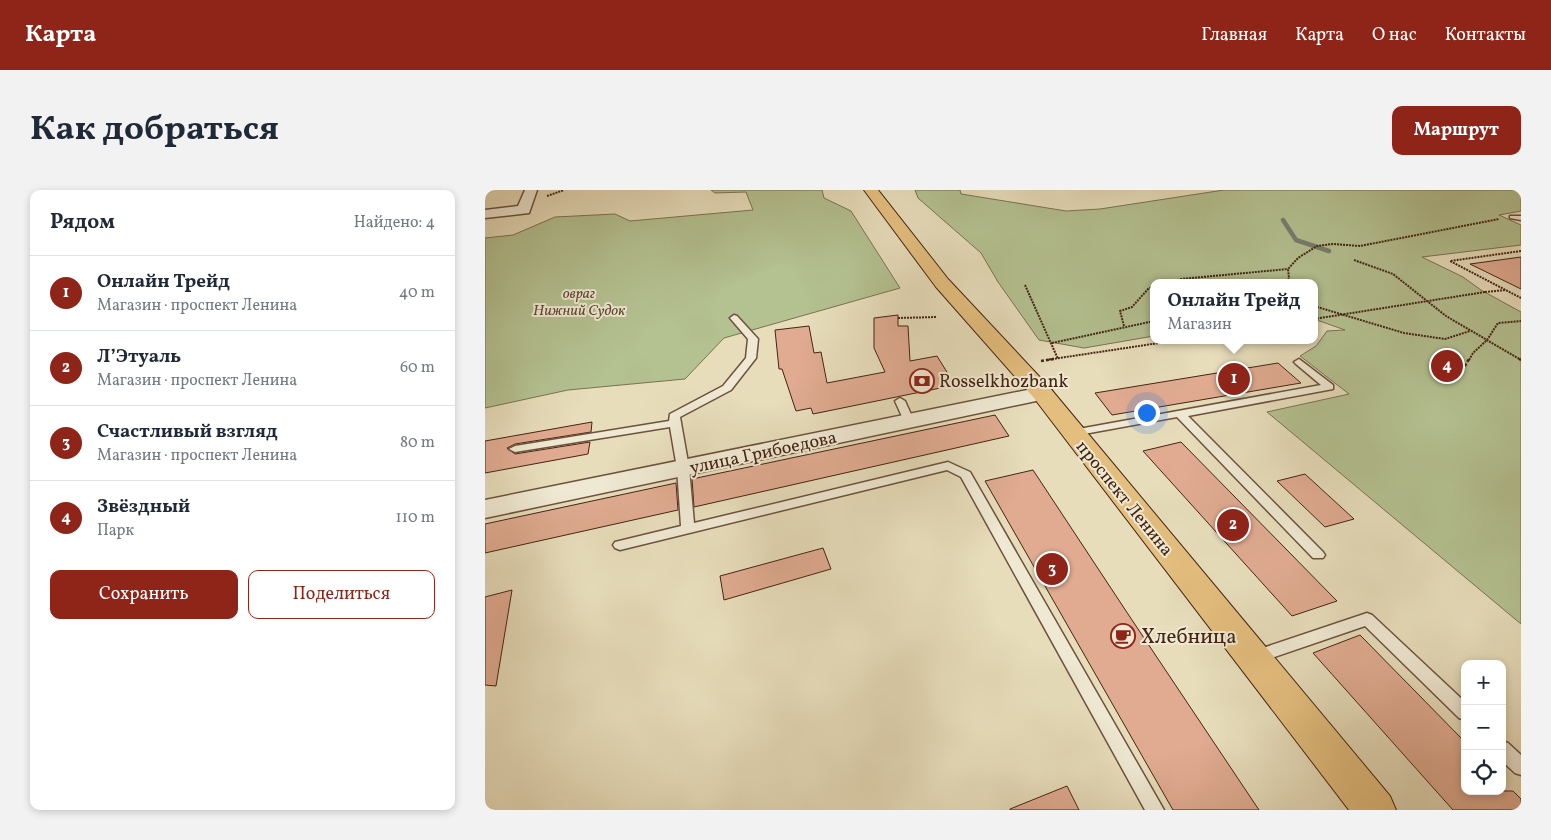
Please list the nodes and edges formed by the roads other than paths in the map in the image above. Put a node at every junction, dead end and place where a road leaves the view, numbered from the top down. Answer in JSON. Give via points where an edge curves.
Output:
{"nodes":[{"id":1,"x":531,"y":190,"type":"edge"},
{"id":2,"x":871,"y":190,"type":"edge"},
{"id":3,"x":485,"y":214,"type":"edge"},
{"id":4,"x":1512,"y":217,"type":"road end"},
{"id":5,"x":1521,"y":218,"type":"edge"},
{"id":6,"x":734,"y":318,"type":"dead end"},
{"id":7,"x":1299,"y":362,"type":"dead end"},
{"id":8,"x":1042,"y":393,"type":"junction"},
{"id":9,"x":1180,"y":414,"type":"junction"},
{"id":10,"x":675,"y":423,"type":"junction"},
{"id":11,"x":1073,"y":433,"type":"junction"},
{"id":12,"x":515,"y":449,"type":"dead end"},
{"id":13,"x":683,"y":468,"type":"junction"},
{"id":14,"x":485,"y":510,"type":"edge"},
{"id":15,"x":688,"y":528,"type":"junction"},
{"id":16,"x":620,"y":546,"type":"dead end"},
{"id":17,"x":1318,"y":555,"type":"dead end"},
{"id":18,"x":1254,"y":658,"type":"junction"},
{"id":19,"x":1461,"y":709,"type":"edge"},
{"id":20,"x":1503,"y":750,"type":"edge"},
{"id":21,"x":1521,"y":767,"type":"edge"},
{"id":22,"x":1155,"y":810,"type":"edge"},
{"id":23,"x":1375,"y":810,"type":"edge"}],
"edges":[{"from":1,"to":3,"type":"street","via":[[523,210]]},
{"from":2,"to":8,"type":"main road","name":"проспект Ленина","via":[[942,283]]},
{"from":4,"to":5,"type":"lane"},
{"from":6,"to":10,"type":"lane","via":[[753,339],[751,358],[727,388],[674,416]]},
{"from":7,"to":9,"type":"lane","via":[[1329,387]]},
{"from":8,"to":11,"type":"main road","name":"проспект Ленина"},
{"from":8,"to":13,"type":"street","name":"улица Грибоедова","via":[[904,411]]},
{"from":9,"to":11,"type":"lane"},
{"from":9,"to":17,"type":"lane"},
{"from":10,"to":12,"type":"lane"},
{"from":10,"to":13,"type":"lane"},
{"from":11,"to":18,"type":"main road","name":"проспект Ленина"},
{"from":13,"to":14,"type":"street","name":"улица Грибоедова"},
{"from":13,"to":15,"type":"lane"},
{"from":15,"to":16,"type":"lane"},
{"from":15,"to":22,"type":"lane","via":[[947,466],[966,475]]},
{"from":18,"to":19,"type":"lane","via":[[1367,619]]},
{"from":18,"to":23,"type":"main road","name":"проспект Ленина"},
{"from":20,"to":21,"type":"lane"}]}
